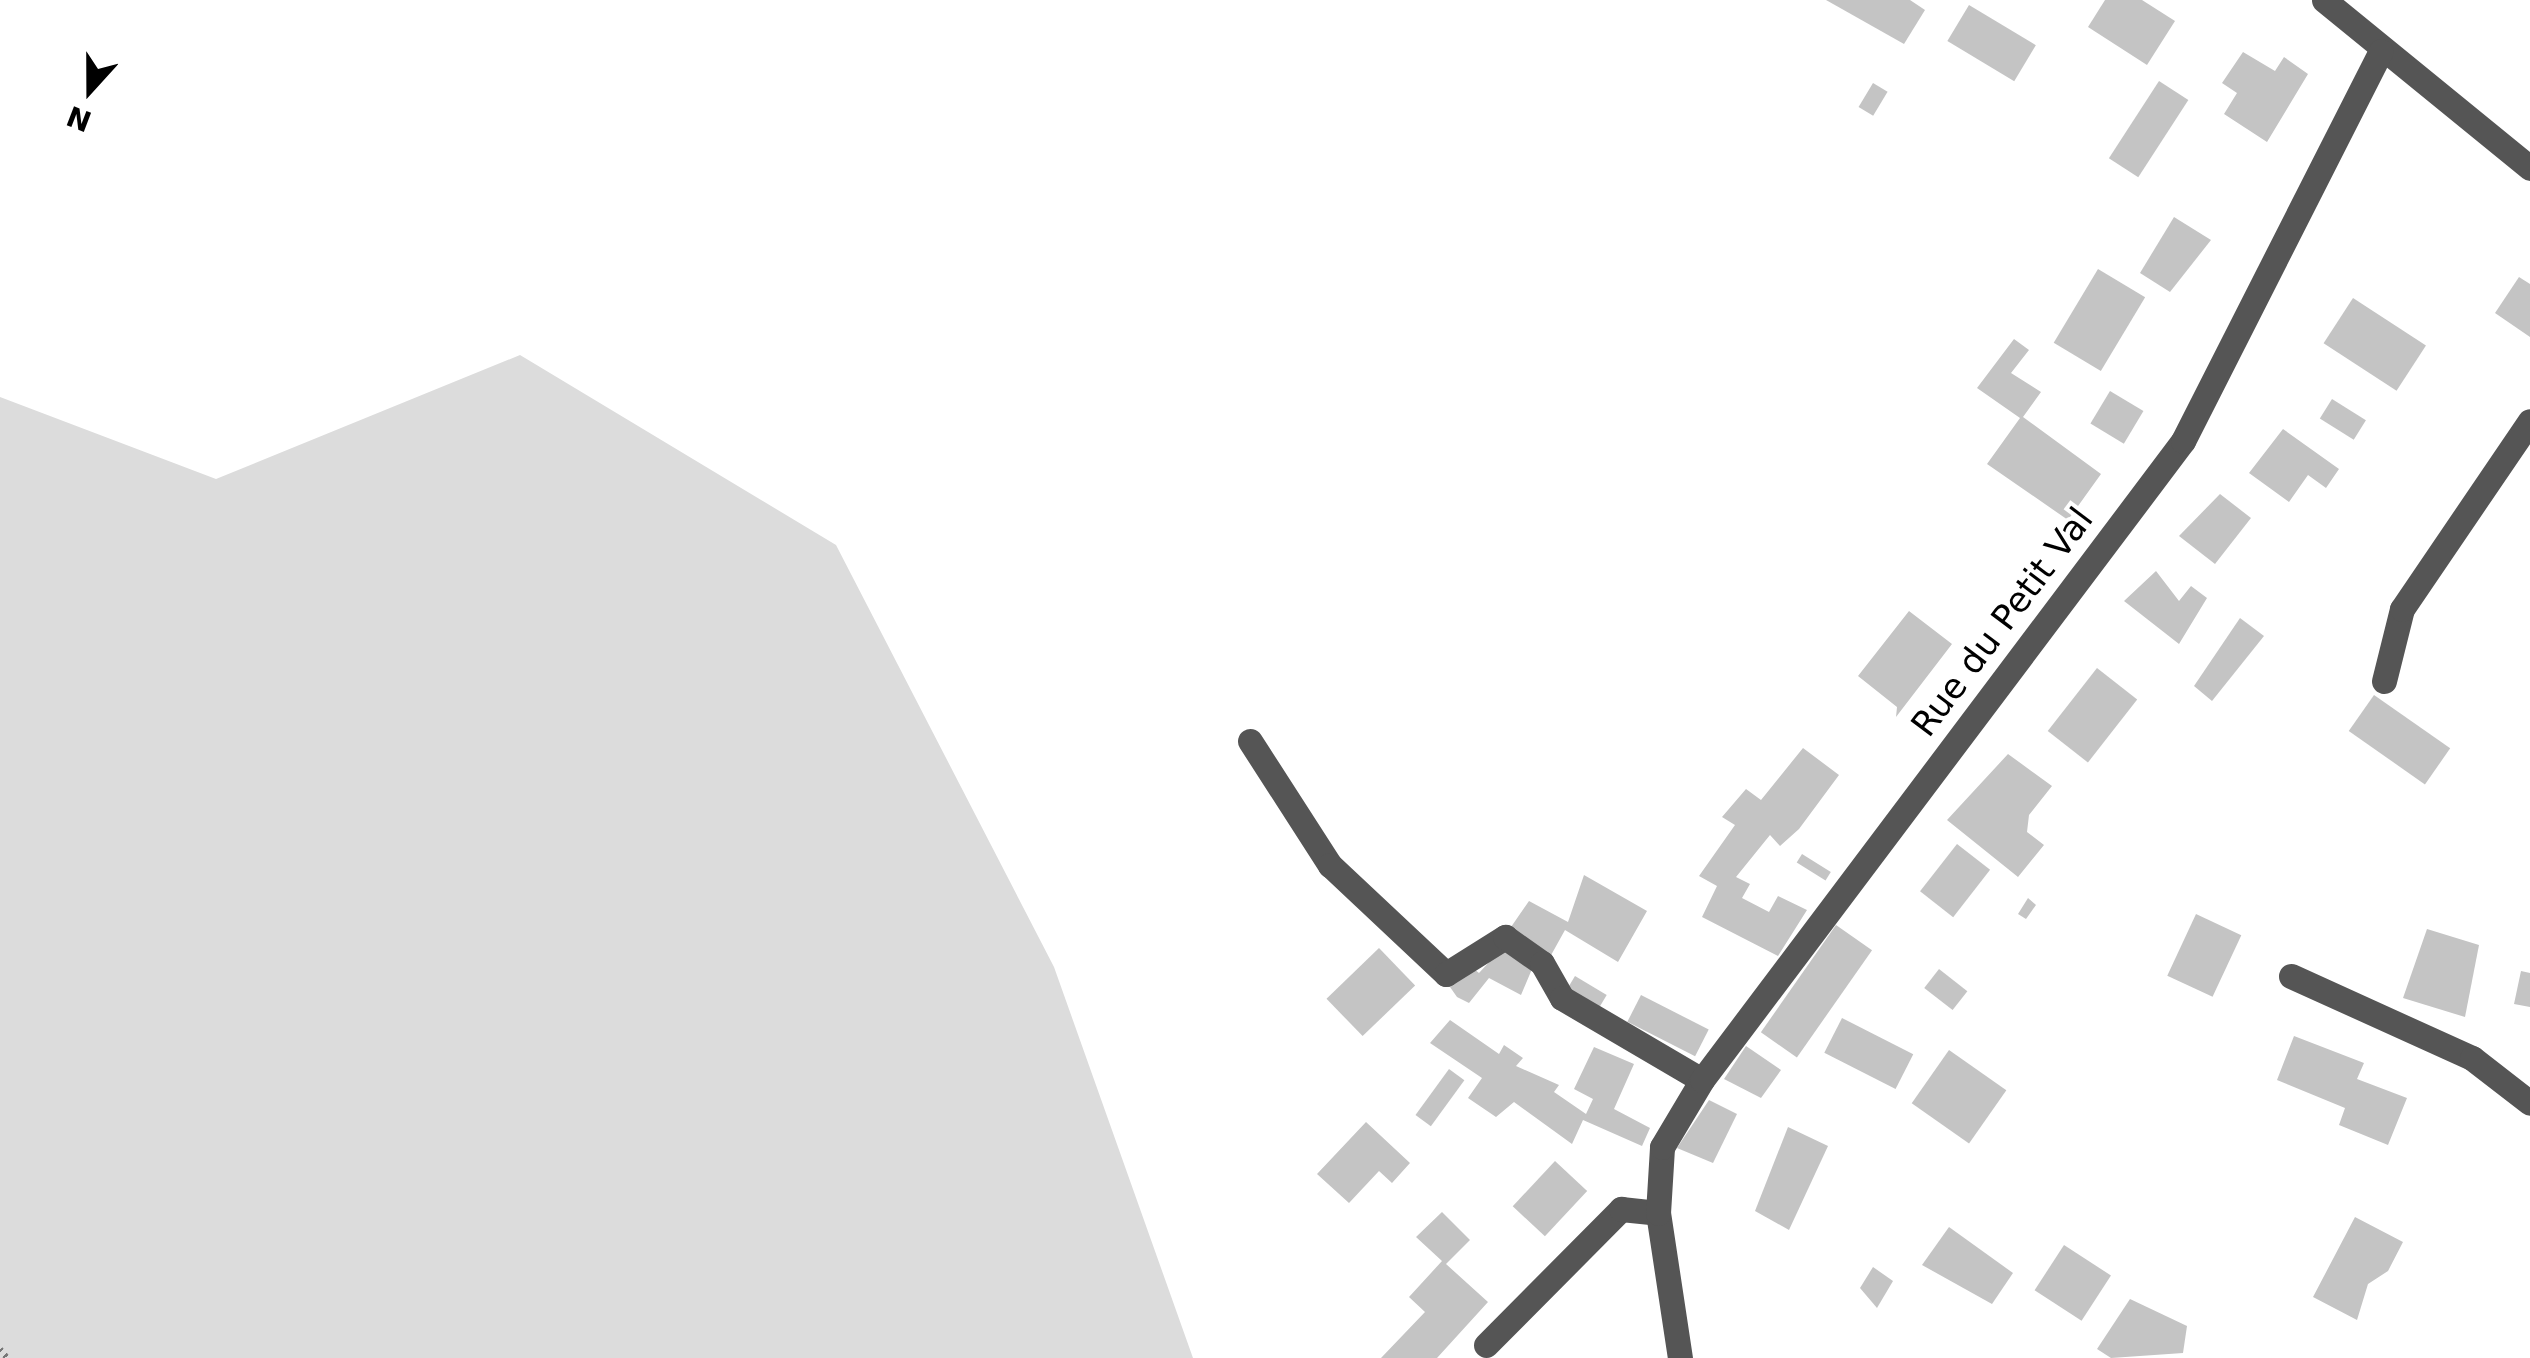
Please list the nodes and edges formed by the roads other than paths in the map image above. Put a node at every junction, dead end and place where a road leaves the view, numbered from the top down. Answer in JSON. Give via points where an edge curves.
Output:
{"nodes":[{"id":1,"x":2324,"y":0,"type":"edge"},
{"id":2,"x":2380,"y":51,"type":"junction"},
{"id":3,"x":2530,"y":168,"type":"edge"},
{"id":4,"x":2530,"y":421,"type":"edge"},
{"id":5,"x":2384,"y":680,"type":"dead end"},
{"id":6,"x":1250,"y":741,"type":"dead end"},
{"id":7,"x":2291,"y":976,"type":"dead end"},
{"id":8,"x":1702,"y":1080,"type":"junction"},
{"id":9,"x":2530,"y":1103,"type":"edge"},
{"id":10,"x":1658,"y":1213,"type":"junction"},
{"id":11,"x":1486,"y":1345,"type":"dead end"},
{"id":12,"x":1680,"y":1358,"type":"edge"}],
"edges":[{"from":1,"to":2,"type":"street"},
{"from":2,"to":3,"type":"street"},
{"from":2,"to":8,"type":"street","name":"Rue du Petit Val","via":[[2183,441]]},
{"from":4,"to":5,"type":"street","via":[[2402,609]]},
{"from":6,"to":8,"type":"street","via":[[1330,865],[1446,974],[1505,936],[1542,964],[1562,998]]},
{"from":7,"to":9,"type":"street","via":[[2472,1058]]},
{"from":8,"to":10,"type":"street","name":"Rue du Petit Val","via":[[1662,1147]]},
{"from":10,"to":11,"type":"street","via":[[1621,1209]]},
{"from":10,"to":12,"type":"street","name":"Rue du Petit Val"}]}
